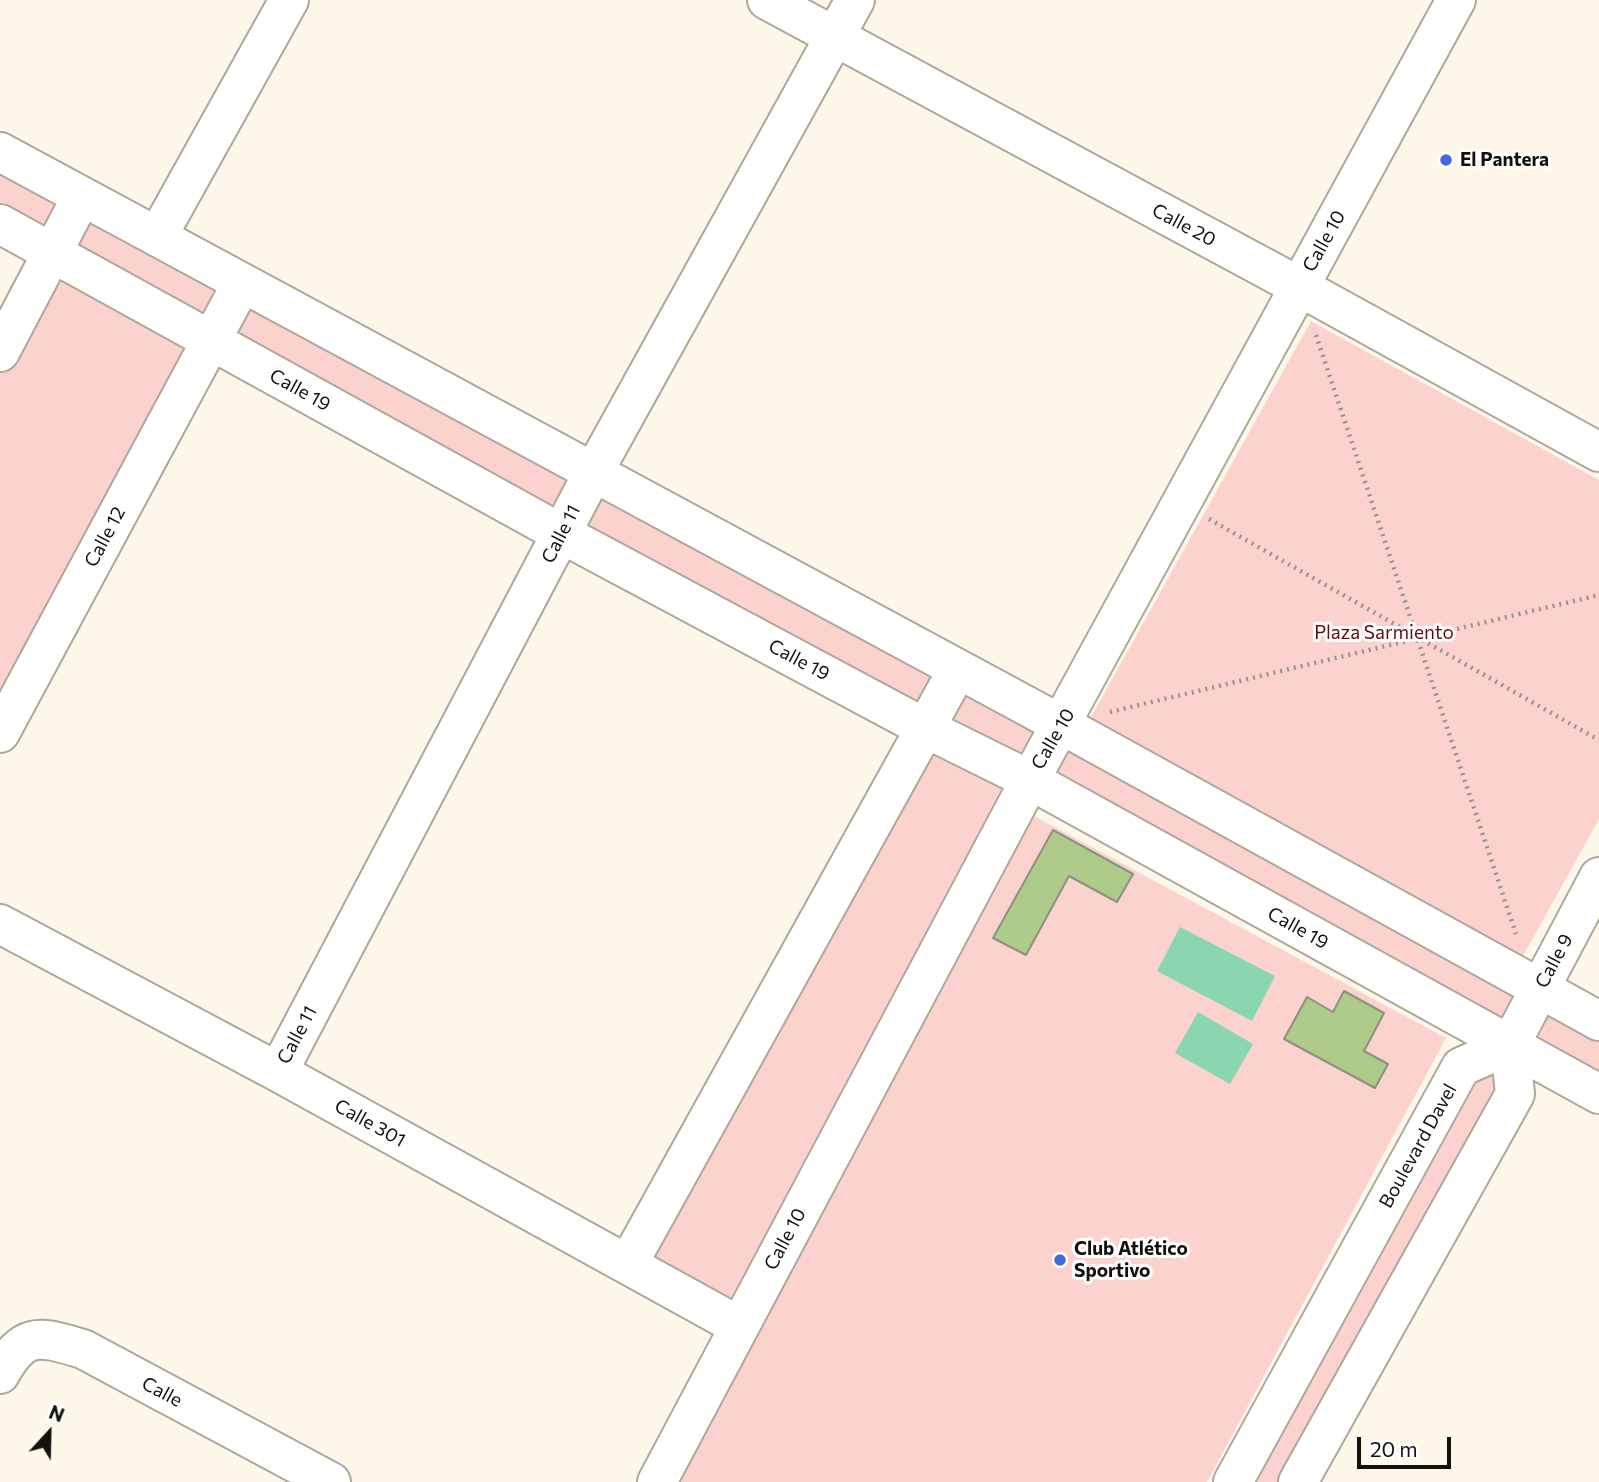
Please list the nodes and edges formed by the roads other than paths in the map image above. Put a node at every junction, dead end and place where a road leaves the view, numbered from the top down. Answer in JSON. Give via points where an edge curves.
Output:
{"nodes":[{"id":1,"x":289,"y":0,"type":"edge"},
{"id":2,"x":767,"y":0,"type":"edge"},
{"id":3,"x":855,"y":0,"type":"edge"},
{"id":4,"x":1456,"y":0,"type":"edge"},
{"id":5,"x":835,"y":37,"type":"junction"},
{"id":6,"x":0,"y":152,"type":"edge"},
{"id":7,"x":82,"y":197,"type":"junction"},
{"id":8,"x":0,"y":224,"type":"edge"},
{"id":9,"x":157,"y":237,"type":"junction"},
{"id":10,"x":52,"y":252,"type":"junction"},
{"id":11,"x":242,"y":283,"type":"junction"},
{"id":12,"x":1300,"y":287,"type":"junction"},
{"id":13,"x":210,"y":340,"type":"junction"},
{"id":14,"x":0,"y":352,"type":"edge"},
{"id":15,"x":1599,"y":452,"type":"edge"},
{"id":16,"x":593,"y":473,"type":"junction"},
{"id":17,"x":562,"y":534,"type":"junction"},
{"id":18,"x":958,"y":669,"type":"junction"},
{"id":19,"x":1062,"y":725,"type":"junction"},
{"id":20,"x":925,"y":728,"type":"junction"},
{"id":21,"x":0,"y":733,"type":"edge"},
{"id":22,"x":1030,"y":780,"type":"junction"},
{"id":23,"x":1599,"y":877,"type":"edge"},
{"id":24,"x":0,"y":924,"type":"edge"},
{"id":25,"x":1540,"y":988,"type":"junction"},
{"id":26,"x":1599,"y":1021,"type":"edge"},
{"id":27,"x":1510,"y":1045,"type":"junction"},
{"id":28,"x":278,"y":1072,"type":"junction"},
{"id":29,"x":1599,"y":1094,"type":"edge"},
{"id":30,"x":628,"y":1264,"type":"junction"},
{"id":31,"x":739,"y":1326,"type":"junction"},
{"id":32,"x":0,"y":1374,"type":"edge"},
{"id":33,"x":331,"y":1482,"type":"edge"},
{"id":34,"x":657,"y":1482,"type":"edge"},
{"id":35,"x":1233,"y":1482,"type":"edge"},
{"id":36,"x":1298,"y":1482,"type":"edge"}],
"edges":[{"from":1,"to":9,"type":"street"},
{"from":2,"to":5,"type":"street","name":"Calle 20"},
{"from":3,"to":5,"type":"street","name":"Calle 11"},
{"from":4,"to":12,"type":"street","name":"Calle 10"},
{"from":5,"to":12,"type":"street","name":"Calle 20"},
{"from":5,"to":16,"type":"street","name":"Calle 11"},
{"from":6,"to":7,"type":"street"},
{"from":7,"to":9,"type":"street"},
{"from":7,"to":10,"type":"street"},
{"from":8,"to":10,"type":"street","name":"Calle 19"},
{"from":9,"to":11,"type":"street"},
{"from":10,"to":13,"type":"street","name":"Calle 19"},
{"from":10,"to":14,"type":"street"},
{"from":11,"to":13,"type":"street","name":"Calle 12"},
{"from":11,"to":16,"type":"street"},
{"from":12,"to":15,"type":"street","name":"Calle 20"},
{"from":12,"to":19,"type":"street","name":"Calle 10"},
{"from":13,"to":17,"type":"street","name":"Calle 19"},
{"from":13,"to":21,"type":"street","name":"Calle 12"},
{"from":16,"to":17,"type":"street","name":"Calle 11"},
{"from":16,"to":18,"type":"street"},
{"from":17,"to":20,"type":"street","name":"Calle 19"},
{"from":17,"to":28,"type":"street","name":"Calle 11"},
{"from":18,"to":19,"type":"street"},
{"from":18,"to":20,"type":"street"},
{"from":19,"to":22,"type":"street","name":"Calle 10"},
{"from":19,"to":25,"type":"street"},
{"from":20,"to":22,"type":"street","name":"Calle 19"},
{"from":20,"to":30,"type":"street"},
{"from":22,"to":27,"type":"street","name":"Calle 19"},
{"from":22,"to":31,"type":"street","name":"Calle 10"},
{"from":23,"to":25,"type":"street","name":"Calle 9"},
{"from":24,"to":28,"type":"street","name":"Calle 301"},
{"from":25,"to":26,"type":"street"},
{"from":25,"to":27,"type":"street","name":"Calle 9"},
{"from":27,"to":29,"type":"street","name":"Calle 19"},
{"from":27,"to":35,"type":"street","name":"Boulevard Davel","via":[[1461,1067]]},
{"from":27,"to":36,"type":"street","via":[[1515,1094]]},
{"from":28,"to":30,"type":"street","name":"Calle 301"},
{"from":30,"to":31,"type":"street","name":"Calle 301"},
{"from":31,"to":34,"type":"street","name":"Calle 10"},
{"from":32,"to":33,"type":"street","name":"Calle","via":[[22,1345],[42,1337],[83,1349]]}]}
